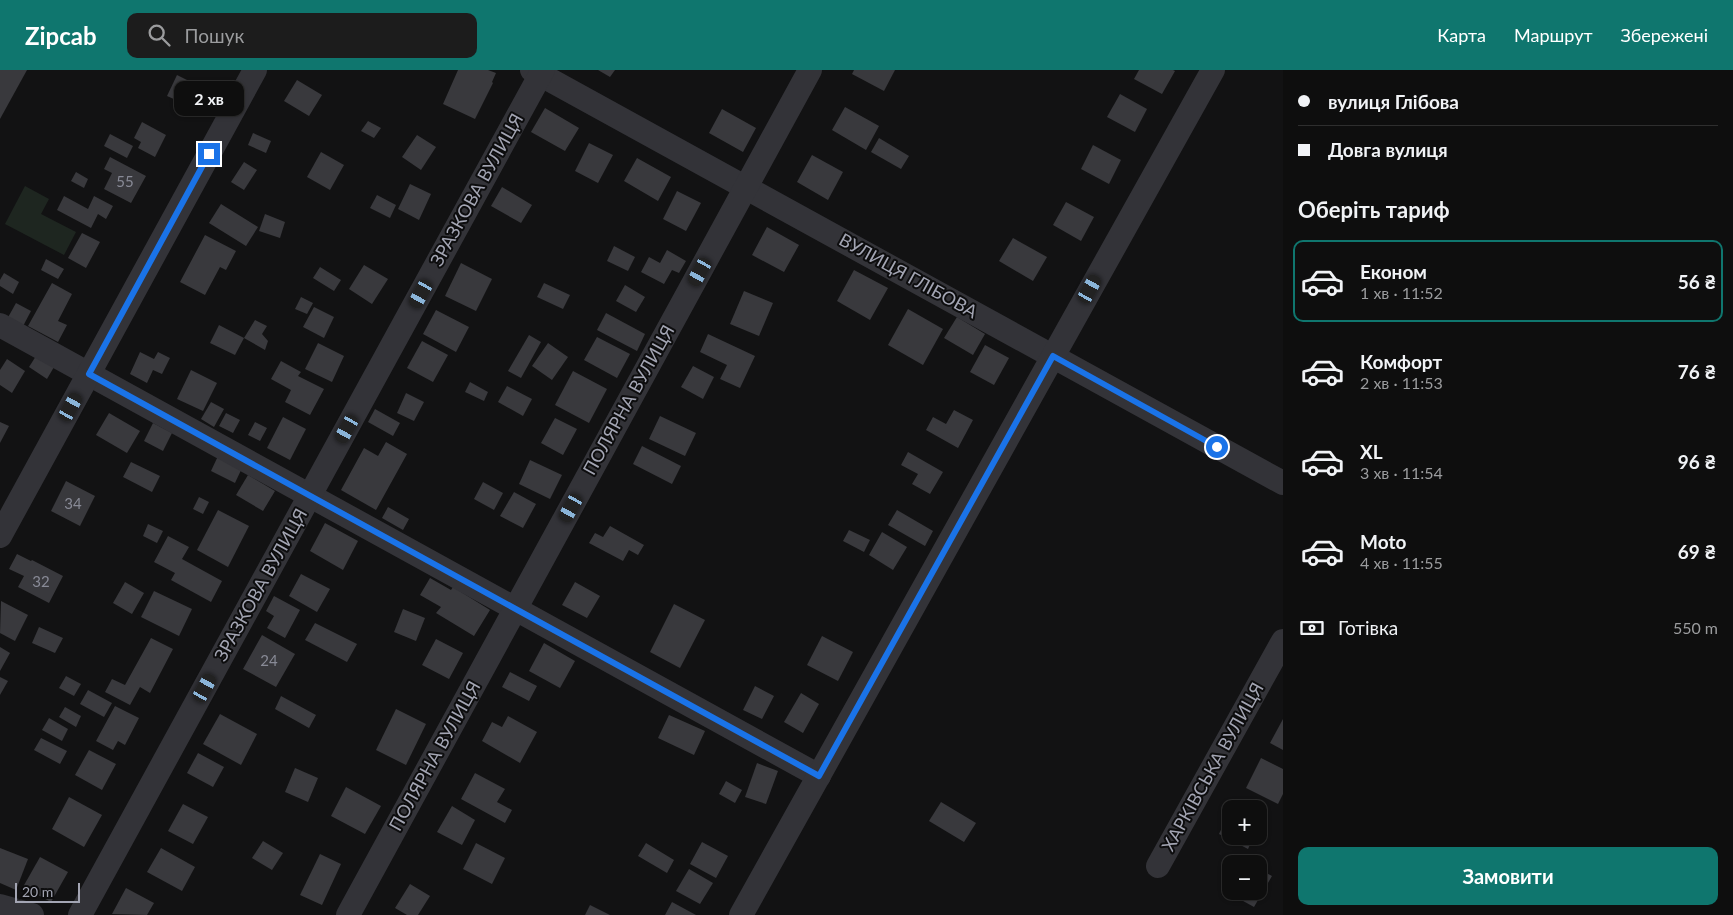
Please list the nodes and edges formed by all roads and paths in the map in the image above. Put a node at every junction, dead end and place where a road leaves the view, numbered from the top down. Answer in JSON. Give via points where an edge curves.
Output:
{"nodes":[{"id":1,"x":255,"y":70,"type":"edge"},
{"id":2,"x":810,"y":70,"type":"edge"},
{"id":3,"x":1213,"y":70,"type":"edge"},
{"id":4,"x":539,"y":72,"type":"edge"},
{"id":5,"x":746,"y":188,"type":"junction"},
{"id":6,"x":0,"y":325,"type":"edge"},
{"id":7,"x":1053,"y":356,"type":"junction"},
{"id":8,"x":89,"y":374,"type":"junction"},
{"id":9,"x":1283,"y":483,"type":"edge"},
{"id":10,"x":310,"y":496,"type":"junction"},
{"id":11,"x":0,"y":536,"type":"edge"},
{"id":12,"x":516,"y":609,"type":"junction"},
{"id":13,"x":1283,"y":641,"type":"edge"},
{"id":14,"x":819,"y":776,"type":"junction"},
{"id":15,"x":1158,"y":866,"type":"dead end"},
{"id":16,"x":0,"y":906,"type":"edge"},
{"id":17,"x":32,"y":915,"type":"edge"},
{"id":18,"x":80,"y":915,"type":"edge"},
{"id":19,"x":348,"y":915,"type":"edge"},
{"id":20,"x":741,"y":915,"type":"edge"}],
"edges":[{"from":1,"to":8,"type":"street"},
{"from":2,"to":5,"type":"street","name":"ПОЛЯРНА ВУЛИЦЯ"},
{"from":3,"to":7,"type":"street"},
{"from":4,"to":5,"type":"street","name":"ВУЛИЦЯ ГЛІБОВА"},
{"from":4,"to":10,"type":"street","name":"ЗРАЗКОВА ВУЛИЦЯ"},
{"from":5,"to":7,"type":"street","name":"ВУЛИЦЯ ГЛІБОВА"},
{"from":5,"to":12,"type":"street","name":"ПОЛЯРНА ВУЛИЦЯ"},
{"from":6,"to":8,"type":"street"},
{"from":7,"to":9,"type":"street","name":"ВУЛИЦЯ ГЛІБОВА"},
{"from":7,"to":14,"type":"street"},
{"from":8,"to":10,"type":"street"},
{"from":8,"to":11,"type":"street"},
{"from":10,"to":12,"type":"street"},
{"from":10,"to":18,"type":"street","name":"ЗРАЗКОВА ВУЛИЦЯ"},
{"from":12,"to":14,"type":"street"},
{"from":12,"to":19,"type":"street","name":"ПОЛЯРНА ВУЛИЦЯ"},
{"from":13,"to":15,"type":"street","name":"ХАРКІВСЬКА ВУЛИЦЯ"},
{"from":14,"to":20,"type":"street"},
{"from":16,"to":17,"type":"street"}]}
